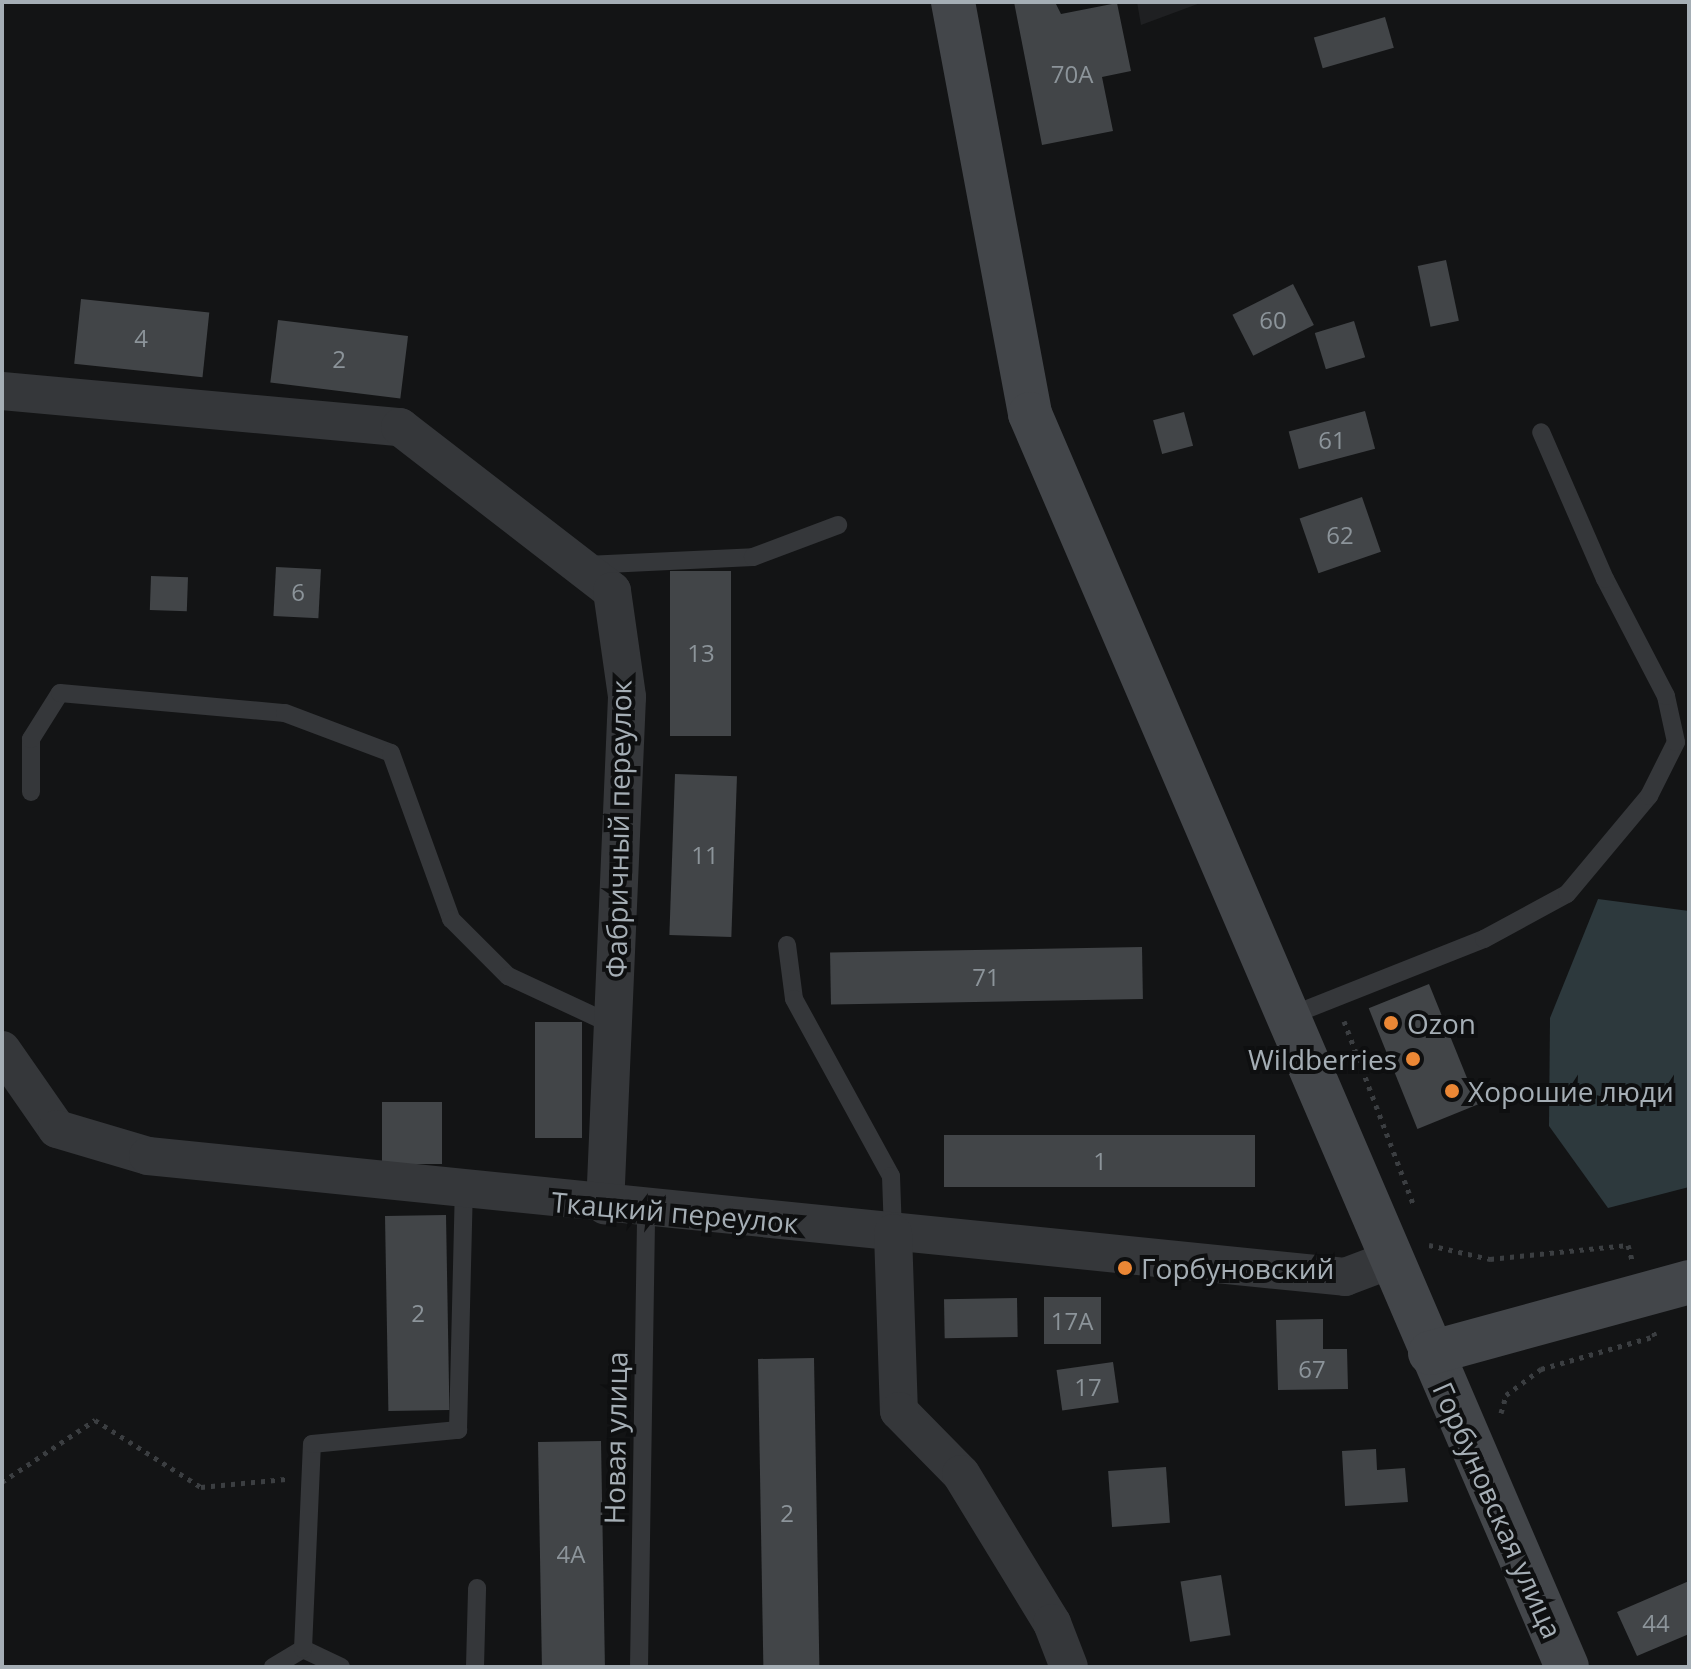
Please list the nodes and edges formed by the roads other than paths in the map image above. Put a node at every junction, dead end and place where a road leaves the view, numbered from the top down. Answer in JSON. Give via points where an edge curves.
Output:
{"nodes":[{"id":1,"x":953,"y":2,"type":"edge"},
{"id":2,"x":2,"y":391,"type":"edge"},
{"id":3,"x":1541,"y":432,"type":"dead end"},
{"id":4,"x":838,"y":525,"type":"dead end"},
{"id":5,"x":579,"y":566,"type":"junction"},
{"id":6,"x":31,"y":792,"type":"dead end"},
{"id":7,"x":787,"y":945,"type":"dead end"},
{"id":8,"x":1286,"y":1017,"type":"junction"},
{"id":9,"x":613,"y":1025,"type":"junction"},
{"id":10,"x":2,"y":1050,"type":"edge"},
{"id":11,"x":464,"y":1191,"type":"junction"},
{"id":12,"x":605,"y":1206,"type":"junction"},
{"id":13,"x":646,"y":1210,"type":"junction"},
{"id":14,"x":893,"y":1233,"type":"junction"},
{"id":15,"x":1390,"y":1260,"type":"junction"},
{"id":16,"x":1689,"y":1282,"type":"edge"},
{"id":17,"x":1430,"y":1353,"type":"junction"},
{"id":18,"x":477,"y":1588,"type":"dead end"},
{"id":19,"x":303,"y":1649,"type":"junction"},
{"id":20,"x":273,"y":1667,"type":"edge"},
{"id":21,"x":341,"y":1667,"type":"edge"},
{"id":22,"x":475,"y":1667,"type":"edge"},
{"id":23,"x":639,"y":1667,"type":"edge"},
{"id":24,"x":1069,"y":1667,"type":"edge"},
{"id":25,"x":1567,"y":1667,"type":"edge"}],
"edges":[{"from":1,"to":8,"type":"main road","name":"Горбуновская улица","via":[[1030,414]]},
{"from":2,"to":5,"type":"street","name":"Фабричный переулок","via":[[400,427]]},
{"from":3,"to":8,"type":"lane","via":[[1605,579],[1666,696],[1676,742],[1649,796],[1567,894],[1484,939]]},
{"from":4,"to":5,"type":"lane","via":[[753,557]]},
{"from":5,"to":9,"type":"street","name":"Фабричный переулок","via":[[612,591],[627,697]]},
{"from":6,"to":9,"type":"lane","via":[[31,739],[60,693],[285,713],[391,753],[451,919],[508,976]]},
{"from":7,"to":14,"type":"lane","via":[[794,999],[891,1176]]},
{"from":8,"to":15,"type":"main road","name":"Горбуновская улица"},
{"from":9,"to":12,"type":"street","name":"Фабричный переулок"},
{"from":10,"to":11,"type":"street","name":"Ткацкий переулок","via":[[57,1129],[148,1156]]},
{"from":11,"to":12,"type":"street","name":"Ткацкий переулок"},
{"from":11,"to":19,"type":"lane","via":[[458,1430],[312,1444]]},
{"from":12,"to":13,"type":"street","name":"Ткацкий переулок"},
{"from":13,"to":14,"type":"street","name":"Ткацкий переулок"},
{"from":13,"to":23,"type":"lane","name":"Новая улица"},
{"from":14,"to":15,"type":"street","name":"Ткацкий переулок","via":[[1345,1277]]},
{"from":14,"to":24,"type":"street","via":[[899,1411],[961,1474],[1052,1623]]},
{"from":15,"to":17,"type":"main road","name":"Горбуновская улица"},
{"from":16,"to":17,"type":"main road"},
{"from":17,"to":25,"type":"main road","name":"Горбуновская улица"},
{"from":18,"to":22,"type":"lane"},
{"from":19,"to":20,"type":"lane"},
{"from":19,"to":21,"type":"lane"}]}
